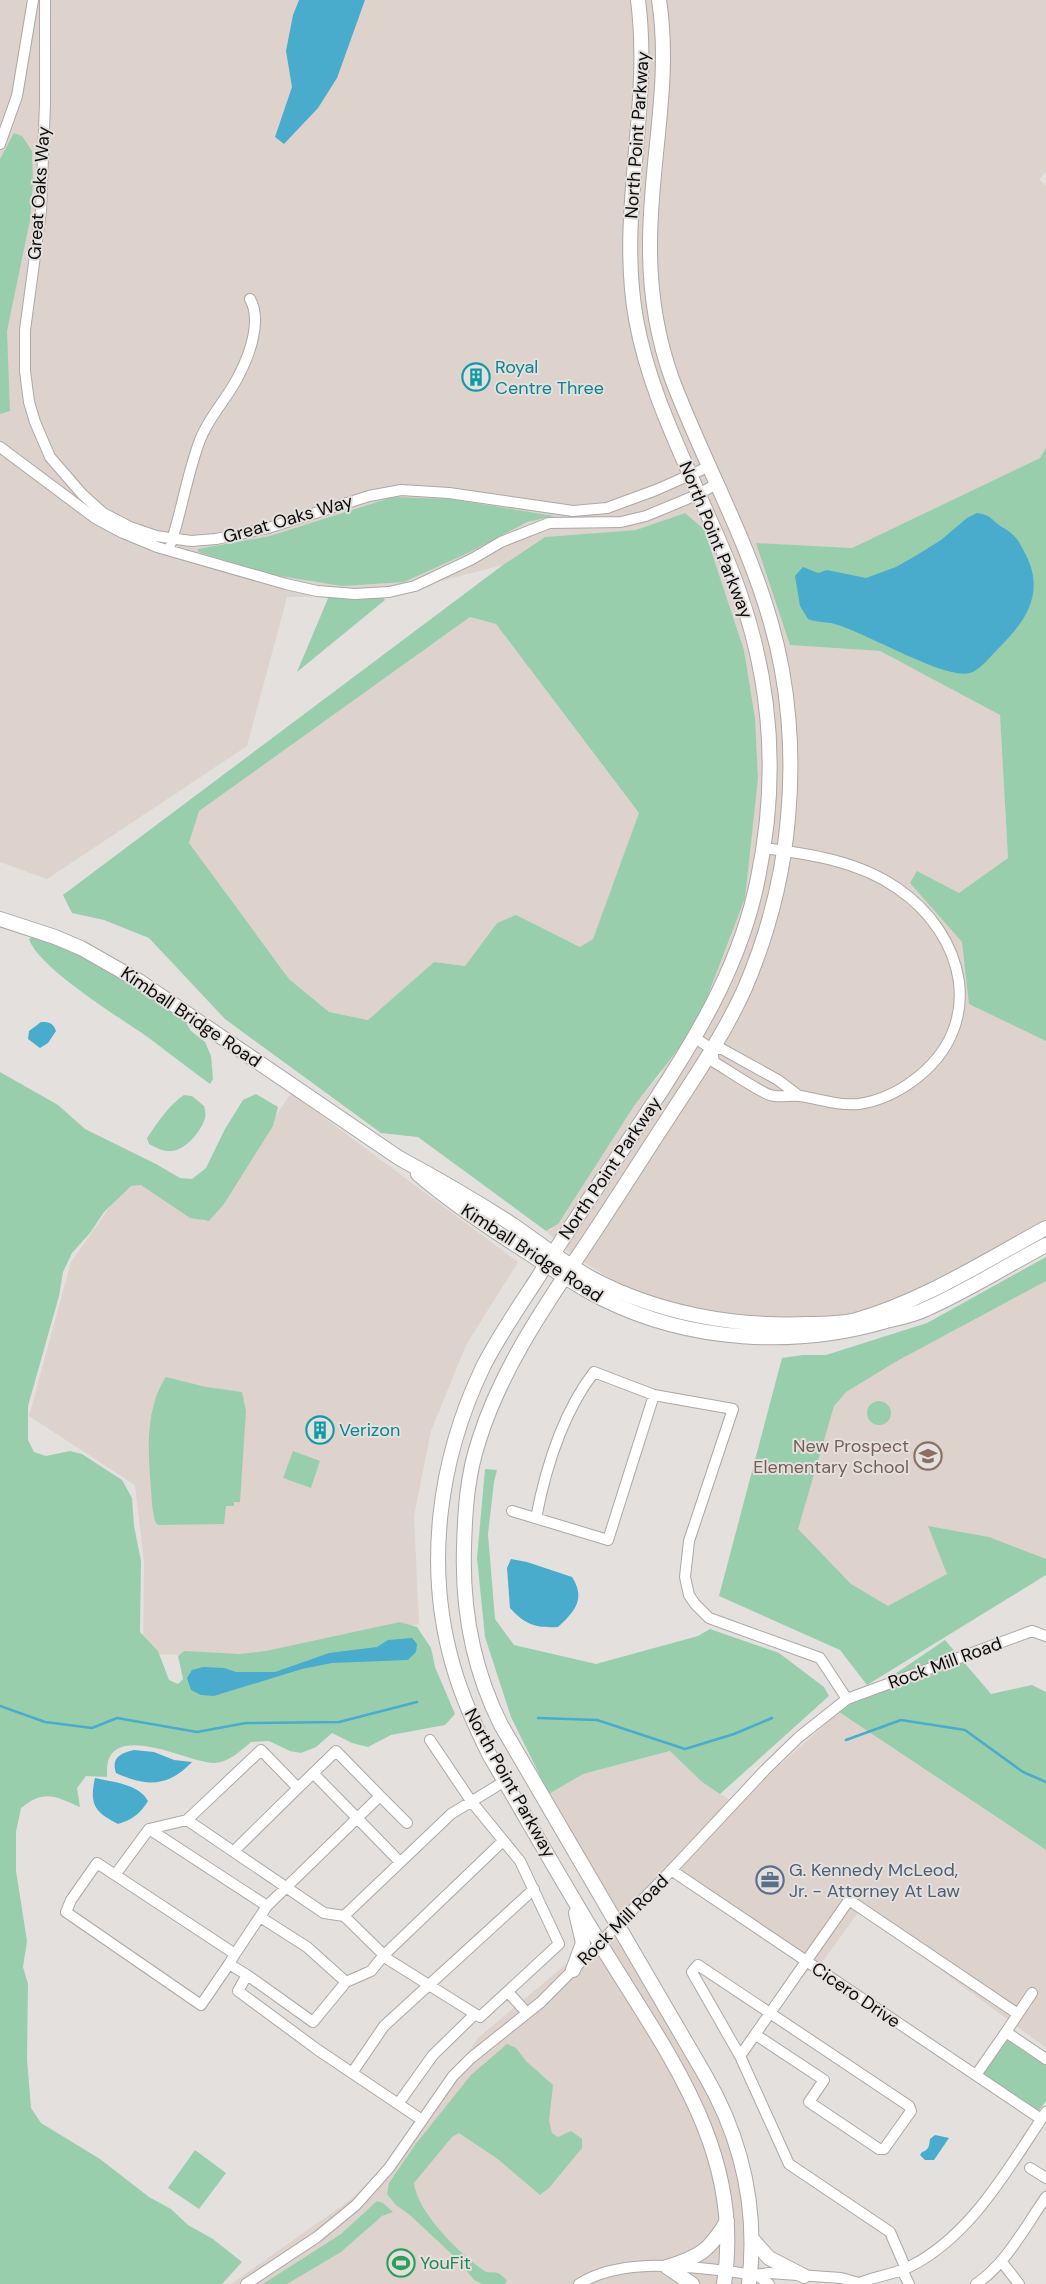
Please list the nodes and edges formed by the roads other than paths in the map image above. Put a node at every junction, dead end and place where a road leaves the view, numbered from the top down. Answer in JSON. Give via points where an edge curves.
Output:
{"nodes":[{"id":1,"x":33,"y":0,"type":"edge"},
{"id":2,"x":45,"y":0,"type":"edge"},
{"id":3,"x":638,"y":0,"type":"edge"},
{"id":4,"x":659,"y":0,"type":"edge"},
{"id":5,"x":0,"y":144,"type":"edge"},
{"id":6,"x":250,"y":298,"type":"dead end"},
{"id":7,"x":0,"y":447,"type":"edge"},
{"id":8,"x":708,"y":467,"type":"junction"},
{"id":9,"x":690,"y":476,"type":"junction"},
{"id":10,"x":716,"y":484,"type":"junction"},
{"id":11,"x":699,"y":494,"type":"junction"},
{"id":12,"x":172,"y":539,"type":"junction"},
{"id":13,"x":168,"y":550,"type":"junction"},
{"id":14,"x":764,"y":848,"type":"junction"},
{"id":15,"x":784,"y":850,"type":"junction"},
{"id":16,"x":0,"y":919,"type":"edge"},
{"id":17,"x":0,"y":924,"type":"edge"},
{"id":18,"x":25,"y":927,"type":"junction"},
{"id":19,"x":695,"y":1038,"type":"junction"},
{"id":20,"x":712,"y":1049,"type":"junction"},
{"id":21,"x":799,"y":1096,"type":"junction"},
{"id":22,"x":1046,"y":1228,"type":"edge"},
{"id":23,"x":1046,"y":1245,"type":"edge"},
{"id":24,"x":550,"y":1258,"type":"junction"},
{"id":25,"x":568,"y":1271,"type":"junction"},
{"id":26,"x":654,"y":1395,"type":"junction"},
{"id":27,"x":442,"y":1494,"type":"junction"},
{"id":28,"x":465,"y":1500,"type":"junction"},
{"id":29,"x":512,"y":1511,"type":"dead end"},
{"id":30,"x":536,"y":1518,"type":"junction"},
{"id":31,"x":1046,"y":1636,"type":"edge"},
{"id":32,"x":847,"y":1699,"type":"junction"},
{"id":33,"x":430,"y":1740,"type":"dead end"},
{"id":34,"x":525,"y":1769,"type":"junction"},
{"id":35,"x":313,"y":1773,"type":"junction"},
{"id":36,"x":505,"y":1781,"type":"junction"},
{"id":37,"x":298,"y":1788,"type":"junction"},
{"id":38,"x":380,"y":1796,"type":"junction"},
{"id":39,"x":471,"y":1801,"type":"junction"},
{"id":40,"x":357,"y":1818,"type":"junction"},
{"id":41,"x":187,"y":1820,"type":"junction"},
{"id":42,"x":407,"y":1823,"type":"dead end"},
{"id":43,"x":149,"y":1829,"type":"junction"},
{"id":44,"x":503,"y":1841,"type":"junction"},
{"id":45,"x":234,"y":1851,"type":"junction"},
{"id":46,"x":400,"y":1862,"type":"junction"},
{"id":47,"x":671,"y":1870,"type":"junction"},
{"id":48,"x":115,"y":1875,"type":"junction"},
{"id":49,"x":286,"y":1888,"type":"junction"},
{"id":50,"x":534,"y":1889,"type":"junction"},
{"id":51,"x":569,"y":1890,"type":"junction"},
{"id":52,"x":267,"y":1906,"type":"junction"},
{"id":53,"x":344,"y":1916,"type":"junction"},
{"id":54,"x":260,"y":1917,"type":"junction"},
{"id":55,"x":617,"y":1924,"type":"junction"},
{"id":56,"x":599,"y":1942,"type":"junction"},
{"id":57,"x":235,"y":1954,"type":"junction"},
{"id":58,"x":384,"y":1955,"type":"junction"},
{"id":59,"x":807,"y":1961,"type":"junction"},
{"id":60,"x":229,"y":1964,"type":"junction"},
{"id":61,"x":573,"y":1970,"type":"junction"},
{"id":62,"x":247,"y":1976,"type":"junction"},
{"id":63,"x":346,"y":1982,"type":"junction"},
{"id":64,"x":430,"y":1986,"type":"junction"},
{"id":65,"x":508,"y":1992,"type":"junction"},
{"id":66,"x":1032,"y":1994,"type":"dead end"},
{"id":67,"x":475,"y":2014,"type":"junction"},
{"id":68,"x":527,"y":2014,"type":"junction"},
{"id":69,"x":771,"y":2014,"type":"junction"},
{"id":70,"x":1018,"y":2014,"type":"junction"},
{"id":71,"x":313,"y":2022,"type":"junction"},
{"id":72,"x":1006,"y":2032,"type":"junction"},
{"id":73,"x":756,"y":2036,"type":"junction"},
{"id":74,"x":304,"y":2039,"type":"junction"},
{"id":75,"x":740,"y":2056,"type":"junction"},
{"id":76,"x":1046,"y":2059,"type":"edge"},
{"id":77,"x":352,"y":2073,"type":"junction"},
{"id":78,"x":976,"y":2075,"type":"junction"},
{"id":79,"x":398,"y":2104,"type":"junction"},
{"id":80,"x":1044,"y":2116,"type":"edge"},
{"id":81,"x":422,"y":2120,"type":"junction"},
{"id":82,"x":1030,"y":2168,"type":"dead end"},
{"id":83,"x":1046,"y":2178,"type":"edge"},
{"id":84,"x":1046,"y":2198,"type":"edge"},
{"id":85,"x":727,"y":2221,"type":"junction"},
{"id":86,"x":752,"y":2238,"type":"junction"},
{"id":87,"x":1001,"y":2261,"type":"junction"},
{"id":88,"x":668,"y":2267,"type":"junction"},
{"id":89,"x":904,"y":2269,"type":"junction"},
{"id":90,"x":804,"y":2276,"type":"junction"},
{"id":91,"x":725,"y":2278,"type":"edge"},
{"id":92,"x":752,"y":2278,"type":"edge"},
{"id":93,"x":858,"y":2283,"type":"edge"},
{"id":94,"x":246,"y":2284,"type":"edge"},
{"id":95,"x":579,"y":2284,"type":"edge"},
{"id":96,"x":692,"y":2284,"type":"edge"},
{"id":97,"x":769,"y":2284,"type":"edge"},
{"id":98,"x":909,"y":2284,"type":"edge"},
{"id":99,"x":976,"y":2284,"type":"edge"},
{"id":100,"x":1018,"y":2284,"type":"edge"}],
"edges":[{"from":1,"to":5,"type":"street","name":"Great Oaks Way","via":[[17,96]]},
{"from":2,"to":12,"type":"street","name":"Great Oaks Way","via":[[40,211],[24,344],[29,402],[50,457],[91,504],[130,527]]},
{"from":3,"to":9,"type":"street","name":"North Point Parkway","via":[[643,71],[631,226],[632,295],[649,374]]},
{"from":4,"to":8,"type":"street","name":"North Point Parkway","via":[[663,74],[650,230],[652,296],[666,363]]},
{"from":6,"to":12,"type":"street","via":[[255,307],[250,348],[239,376],[211,417],[200,440]]},
{"from":7,"to":13,"type":"street","name":"Great Oaks Way","via":[[95,518]]},
{"from":8,"to":9,"type":"street","name":"Great Oaks Way"},
{"from":8,"to":10,"type":"street","name":"North Point Parkway"},
{"from":9,"to":11,"type":"street","name":"North Point Parkway"},
{"from":9,"to":12,"type":"street","name":"Great Oaks Way","via":[[607,508],[572,511],[449,493],[401,490],[369,496],[231,537],[191,541]]},
{"from":10,"to":11,"type":"street","name":"Great Oaks Way"},
{"from":10,"to":15,"type":"street","name":"North Point Parkway","via":[[751,563],[778,649],[790,744],[790,793]]},
{"from":11,"to":13,"type":"street","name":"Great Oaks Way","via":[[646,516],[621,522],[550,523],[501,542],[415,586],[389,592],[317,591]]},
{"from":11,"to":14,"type":"street","name":"North Point Parkway","via":[[739,589],[764,684],[770,773]]},
{"from":12,"to":13,"type":"street"},
{"from":14,"to":15,"type":"street"},
{"from":14,"to":19,"type":"street","name":"North Point Parkway","via":[[754,897],[738,948]]},
{"from":15,"to":20,"type":"street","name":"North Point Parkway","via":[[759,952]]},
{"from":15,"to":21,"type":"street","via":[[852,866],[895,886],[911,898],[932,920],[946,943],[954,958],[961,989],[955,1025],[948,1042],[925,1072],[911,1082],[880,1099],[858,1104],[830,1104]]},
{"from":16,"to":18,"type":"street","name":"Kimball Bridge Road"},
{"from":17,"to":18,"type":"street","name":"Kimball Bridge Road"},
{"from":18,"to":24,"type":"street","name":"Kimball Bridge Road","via":[[55,937],[114,966],[399,1158],[436,1190]]},
{"from":19,"to":20,"type":"street"},
{"from":19,"to":24,"type":"street","name":"North Point Parkway"},
{"from":20,"to":21,"type":"street","via":[[722,1049],[778,1080]]},
{"from":20,"to":21,"type":"street","via":[[714,1062],[770,1095]]},
{"from":20,"to":25,"type":"street","name":"North Point Parkway"},
{"from":22,"to":25,"type":"street","name":"Kimball Bridge Road","via":[[924,1294],[853,1321],[820,1324],[747,1322],[685,1313]]},
{"from":23,"to":25,"type":"street","name":"Kimball Bridge Road","via":[[925,1310],[855,1330],[789,1339],[732,1335],[668,1323],[604,1300]]},
{"from":24,"to":25,"type":"street","name":"Kimball Bridge Road"},
{"from":24,"to":27,"type":"street","name":"North Point Parkway","via":[[493,1349],[472,1390],[450,1457]]},
{"from":25,"to":28,"type":"street","name":"North Point Parkway","via":[[524,1342],[490,1407]]},
{"from":26,"to":30,"type":"street","via":[[594,1372],[567,1416],[543,1481]]},
{"from":26,"to":30,"type":"street","via":[[608,1540]]},
{"from":26,"to":32,"type":"street","via":[[733,1409],[690,1541],[685,1577],[689,1595],[709,1618],[820,1658]]},
{"from":27,"to":28,"type":"street"},
{"from":27,"to":36,"type":"street","name":"North Point Parkway","via":[[438,1568],[448,1647],[470,1714]]},
{"from":28,"to":34,"type":"street","name":"North Point Parkway","via":[[463,1583],[472,1646],[494,1712]]},
{"from":29,"to":30,"type":"street"},
{"from":31,"to":32,"type":"street","name":"Rock Mill Road","via":[[1032,1630]]},
{"from":32,"to":47,"type":"street","name":"Rock Mill Road","via":[[799,1737]]},
{"from":33,"to":39,"type":"street"},
{"from":34,"to":36,"type":"street"},
{"from":34,"to":55,"type":"street","name":"North Point Parkway"},
{"from":35,"to":37,"type":"street"},
{"from":35,"to":38,"type":"street","via":[[336,1751]]},
{"from":35,"to":40,"type":"street"},
{"from":36,"to":39,"type":"street"},
{"from":36,"to":51,"type":"street","name":"North Point Parkway"},
{"from":37,"to":41,"type":"street","via":[[261,1750]]},
{"from":37,"to":45,"type":"street"},
{"from":38,"to":40,"type":"street"},
{"from":38,"to":42,"type":"street"},
{"from":39,"to":44,"type":"street"},
{"from":39,"to":46,"type":"street","via":[[451,1814]]},
{"from":40,"to":46,"type":"street"},
{"from":40,"to":49,"type":"street"},
{"from":41,"to":43,"type":"street"},
{"from":41,"to":45,"type":"street"},
{"from":43,"to":48,"type":"street"},
{"from":43,"to":52,"type":"street"},
{"from":44,"to":50,"type":"street","via":[[520,1861]]},
{"from":44,"to":58,"type":"street"},
{"from":45,"to":49,"type":"street"},
{"from":46,"to":53,"type":"street"},
{"from":47,"to":55,"type":"street","name":"Rock Mill Road"},
{"from":47,"to":59,"type":"street","name":"Cicero Drive"},
{"from":48,"to":57,"type":"street"},
{"from":48,"to":60,"type":"street","via":[[97,1864],[66,1912],[201,2005]]},
{"from":49,"to":52,"type":"street"},
{"from":49,"to":53,"type":"street","via":[[324,1913]]},
{"from":50,"to":64,"type":"street"},
{"from":50,"to":65,"type":"street","via":[[559,1944]]},
{"from":51,"to":56,"type":"street","name":"North Point Parkway"},
{"from":51,"to":61,"type":"street","via":[[583,1943]]},
{"from":52,"to":54,"type":"street"},
{"from":53,"to":58,"type":"street"},
{"from":54,"to":57,"type":"street"},
{"from":54,"to":63,"type":"street","via":[[307,1947]]},
{"from":55,"to":56,"type":"street","name":"Rock Mill Road"},
{"from":55,"to":86,"type":"street","name":"North Point Parkway","via":[[729,2121],[745,2176]]},
{"from":56,"to":61,"type":"street","name":"Rock Mill Road"},
{"from":56,"to":85,"type":"street","name":"North Point Parkway","via":[[699,2113],[716,2157]]},
{"from":57,"to":60,"type":"street"},
{"from":58,"to":63,"type":"street","via":[[372,1971]]},
{"from":58,"to":64,"type":"street"},
{"from":59,"to":69,"type":"street"},
{"from":59,"to":70,"type":"street","via":[[849,1900]]},
{"from":59,"to":78,"type":"street","name":"Cicero Drive"},
{"from":60,"to":62,"type":"street"},
{"from":61,"to":68,"type":"street","name":"Rock Mill Road"},
{"from":62,"to":71,"type":"street"},
{"from":62,"to":74,"type":"street","via":[[238,1991]]},
{"from":63,"to":71,"type":"street"},
{"from":64,"to":67,"type":"street"},
{"from":64,"to":77,"type":"street","via":[[384,2026]]},
{"from":65,"to":67,"type":"street","via":[[480,2018]]},
{"from":65,"to":68,"type":"street"},
{"from":66,"to":70,"type":"street"},
{"from":67,"to":79,"type":"street","via":[[433,2056]]},
{"from":68,"to":81,"type":"street","name":"Rock Mill Road","via":[[453,2076]]},
{"from":69,"to":73,"type":"street"},
{"from":69,"to":73,"type":"street","via":[[909,2106],[911,2111],[884,2149],[879,2149],[809,2102],[824,2080]]},
{"from":69,"to":75,"type":"street","via":[[698,1965],[692,1972]]},
{"from":70,"to":72,"type":"street"},
{"from":71,"to":74,"type":"street"},
{"from":72,"to":76,"type":"street"},
{"from":72,"to":78,"type":"street"},
{"from":73,"to":75,"type":"street"},
{"from":74,"to":77,"type":"street"},
{"from":75,"to":89,"type":"street","via":[[790,2164],[890,2232]]},
{"from":77,"to":79,"type":"street"},
{"from":78,"to":80,"type":"street","name":"Cicero Drive"},
{"from":79,"to":81,"type":"street"},
{"from":80,"to":89,"type":"street","via":[[1004,2175],[965,2224],[952,2238]]},
{"from":81,"to":94,"type":"street","name":"Rock Mill Road","via":[[389,2168],[356,2205],[317,2237]]},
{"from":82,"to":83,"type":"street"},
{"from":84,"to":87,"type":"street"},
{"from":85,"to":88,"type":"street","via":[[707,2249]]},
{"from":85,"to":91,"type":"street","name":"North Point Parkway","via":[[729,2246]]},
{"from":86,"to":90,"type":"street","via":[[769,2258]]},
{"from":86,"to":92,"type":"street","name":"North Point Parkway"},
{"from":87,"to":99,"type":"street"},
{"from":87,"to":100,"type":"street"},
{"from":88,"to":91,"type":"street"},
{"from":88,"to":95,"type":"street","via":[[611,2270]]},
{"from":88,"to":96,"type":"street"},
{"from":89,"to":93,"type":"street"},
{"from":89,"to":98,"type":"street"},
{"from":90,"to":92,"type":"street","via":[[769,2273]]},
{"from":90,"to":93,"type":"street","via":[[841,2278]]},
{"from":91,"to":92,"type":"street"},
{"from":92,"to":97,"type":"street"}]}
